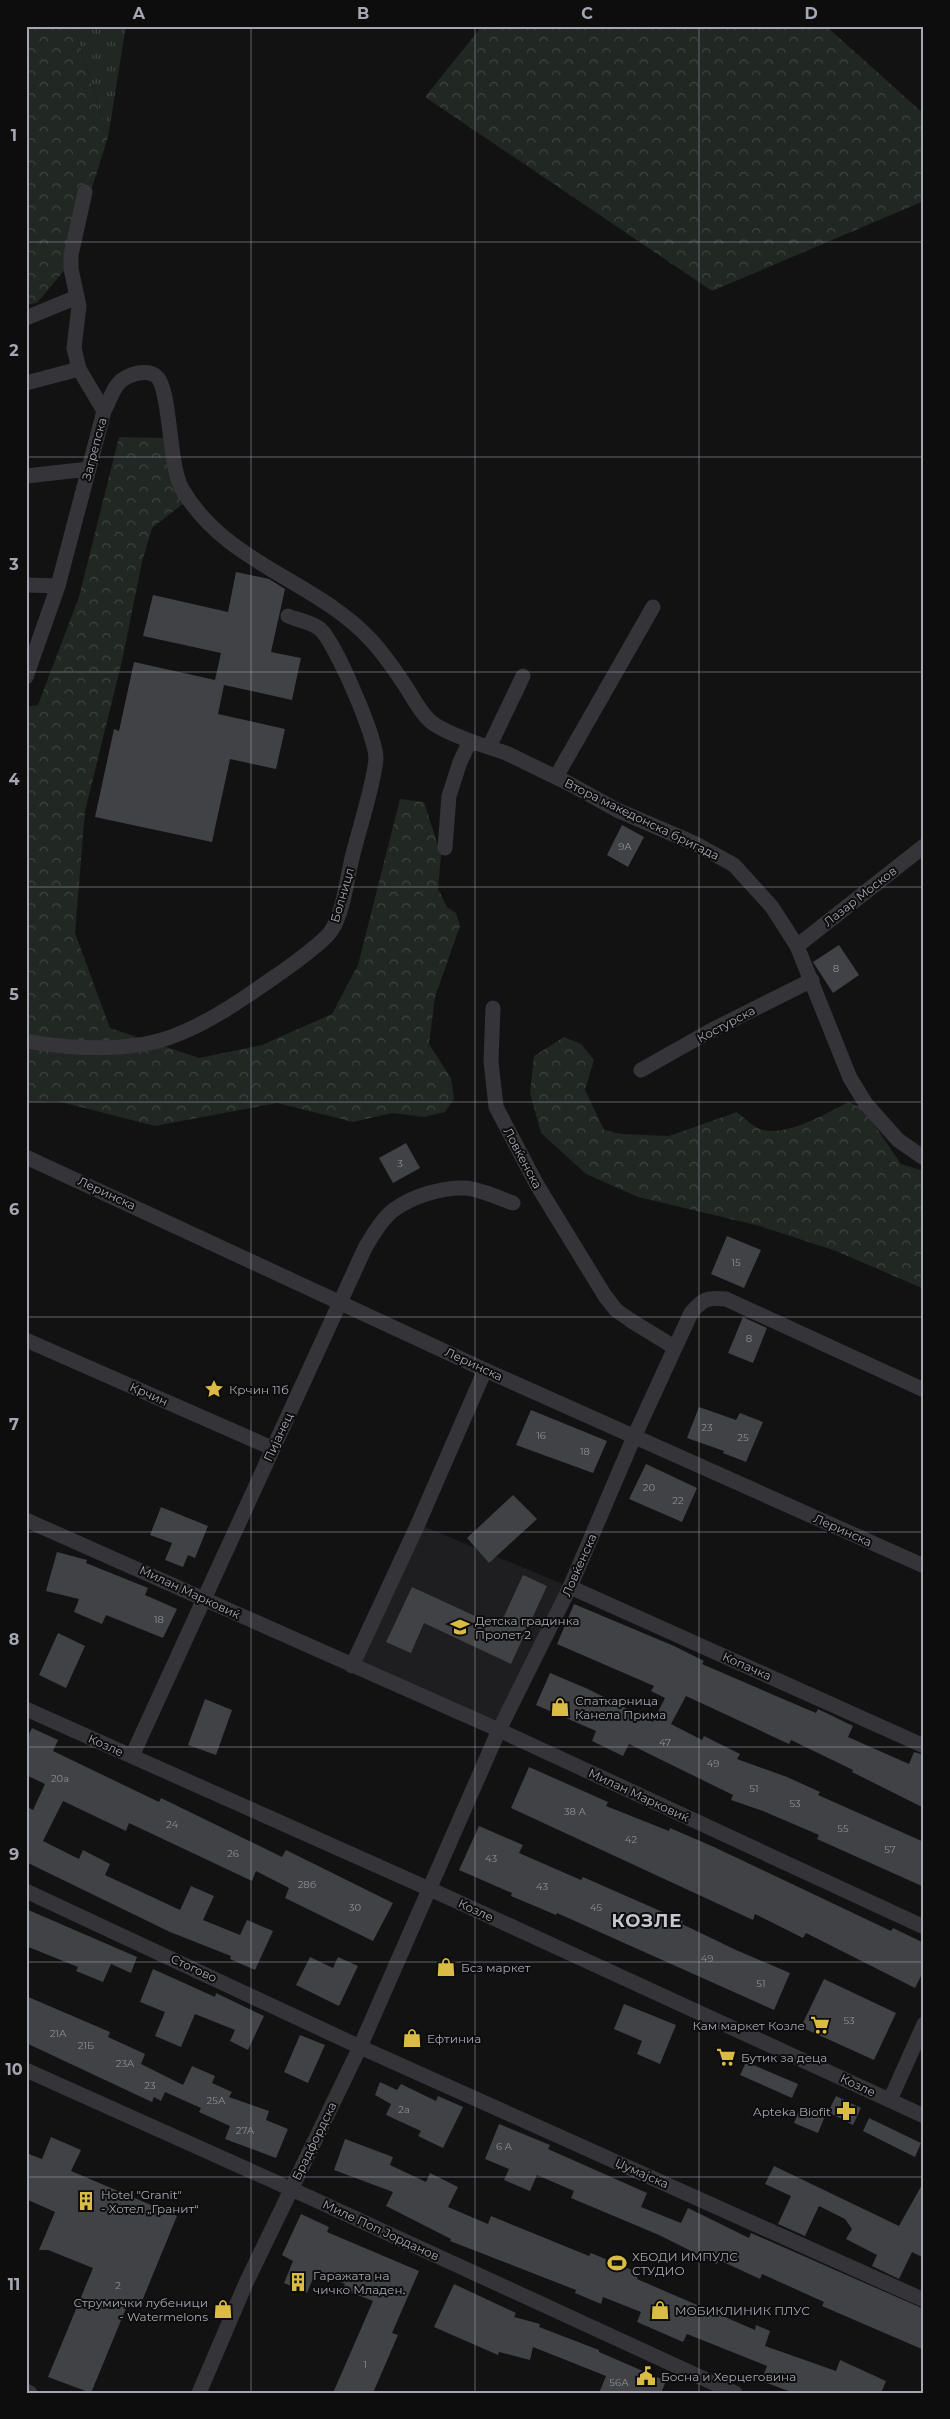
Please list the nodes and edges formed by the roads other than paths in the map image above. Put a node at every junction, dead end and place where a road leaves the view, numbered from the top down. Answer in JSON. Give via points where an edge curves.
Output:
{"nodes":[{"id":1,"x":84,"y":192,"type":"dead end"},
{"id":2,"x":77,"y":297,"type":"junction"},
{"id":3,"x":26,"y":318,"type":"edge"},
{"id":4,"x":79,"y":369,"type":"junction"},
{"id":5,"x":26,"y":383,"type":"edge"},
{"id":6,"x":104,"y":411,"type":"junction"},
{"id":7,"x":89,"y":469,"type":"junction"},
{"id":8,"x":26,"y":476,"type":"edge"},
{"id":9,"x":26,"y":585,"type":"edge"},
{"id":10,"x":58,"y":586,"type":"junction"},
{"id":11,"x":653,"y":607,"type":"dead end"},
{"id":12,"x":288,"y":616,"type":"dead end"},
{"id":13,"x":523,"y":676,"type":"dead end"},
{"id":14,"x":26,"y":677,"type":"edge"},
{"id":15,"x":470,"y":741,"type":"junction"},
{"id":16,"x":489,"y":747,"type":"junction"},
{"id":17,"x":556,"y":777,"type":"junction"},
{"id":18,"x":924,"y":846,"type":"edge"},
{"id":19,"x":445,"y":848,"type":"dead end"},
{"id":20,"x":797,"y":946,"type":"junction"},
{"id":21,"x":812,"y":980,"type":"junction"},
{"id":22,"x":494,"y":1008,"type":"dead end"},
{"id":23,"x":26,"y":1041,"type":"edge"},
{"id":24,"x":641,"y":1070,"type":"dead end"},
{"id":25,"x":26,"y":1157,"type":"edge"},
{"id":26,"x":924,"y":1158,"type":"edge"},
{"id":27,"x":513,"y":1203,"type":"dead end"},
{"id":28,"x":340,"y":1302,"type":"junction"},
{"id":29,"x":26,"y":1340,"type":"edge"},
{"id":30,"x":674,"y":1347,"type":"junction"},
{"id":31,"x":485,"y":1370,"type":"junction"},
{"id":32,"x":924,"y":1390,"type":"edge"},
{"id":33,"x":634,"y":1437,"type":"junction"},
{"id":34,"x":272,"y":1448,"type":"junction"},
{"id":35,"x":26,"y":1520,"type":"edge"},
{"id":36,"x":924,"y":1566,"type":"edge"},
{"id":37,"x":570,"y":1587,"type":"junction"},
{"id":38,"x":205,"y":1599,"type":"junction"},
{"id":39,"x":352,"y":1666,"type":"junction"},
{"id":40,"x":26,"y":1709,"type":"edge"},
{"id":41,"x":499,"y":1730,"type":"junction"},
{"id":42,"x":924,"y":1746,"type":"edge"},
{"id":43,"x":132,"y":1756,"type":"junction"},
{"id":44,"x":429,"y":1890,"type":"junction"},
{"id":45,"x":26,"y":1891,"type":"edge"},
{"id":46,"x":924,"y":1927,"type":"edge"},
{"id":47,"x":924,"y":2024,"type":"edge"},
{"id":48,"x":360,"y":2046,"type":"junction"},
{"id":49,"x":26,"y":2070,"type":"edge"},
{"id":50,"x":890,"y":2100,"type":"junction"},
{"id":51,"x":924,"y":2116,"type":"edge"},
{"id":52,"x":290,"y":2189,"type":"junction"},
{"id":53,"x":924,"y":2300,"type":"edge"},
{"id":54,"x":199,"y":2393,"type":"edge"},
{"id":55,"x":735,"y":2393,"type":"edge"}],
"edges":[{"from":1,"to":2,"type":"street","name":"Загрепска","via":[[70,255]]},
{"from":2,"to":3,"type":"street"},
{"from":2,"to":4,"type":"street","name":"Загрепска","via":[[79,306],[74,348]]},
{"from":4,"to":5,"type":"street"},
{"from":4,"to":6,"type":"street","name":"Загрепска"},
{"from":6,"to":7,"type":"street","name":"Загрепска"},
{"from":6,"to":15,"type":"street","name":"Втора македонска бригада","via":[[119,382],[147,372],[156,376],[165,397],[171,456],[181,487],[197,510],[252,560],[339,612],[370,638],[428,719]]},
{"from":7,"to":8,"type":"street"},
{"from":7,"to":10,"type":"street","name":"Загрепска"},
{"from":9,"to":10,"type":"street"},
{"from":10,"to":14,"type":"street","name":"Загрепска"},
{"from":11,"to":17,"type":"street"},
{"from":12,"to":23,"type":"street","name":"Болницл","via":[[319,628],[334,649],[370,729],[376,758],[343,896],[331,931],[246,997],[196,1027],[167,1038],[138,1044],[83,1048]]},
{"from":13,"to":16,"type":"street"},
{"from":15,"to":16,"type":"street","name":"Втора македонска бригада"},
{"from":15,"to":19,"type":"street","via":[[448,796]]},
{"from":16,"to":17,"type":"street","name":"Втора македонска бригада"},
{"from":17,"to":20,"type":"street","name":"Втора македонска бригада","via":[[734,865],[772,907]]},
{"from":18,"to":20,"type":"street","name":"Лазар Москов"},
{"from":20,"to":21,"type":"street","name":"Втора македонска бригада"},
{"from":21,"to":24,"type":"street","name":"Костурска"},
{"from":21,"to":26,"type":"street","name":"Втора македонска бригада","via":[[850,1078],[866,1104],[898,1140]]},
{"from":22,"to":30,"type":"street","name":"Ловќенска","via":[[491,1061],[496,1107],[519,1153],[616,1310]]},
{"from":25,"to":28,"type":"street","name":"Леринска"},
{"from":27,"to":28,"type":"street","name":"Пијанец","via":[[466,1188],[426,1195],[395,1209],[364,1248]]},
{"from":28,"to":31,"type":"street","name":"Леринска"},
{"from":28,"to":34,"type":"street","name":"Пијанец"},
{"from":29,"to":34,"type":"street","name":"Крчин"},
{"from":30,"to":32,"type":"street","name":"Ловќенска","via":[[691,1313],[701,1301],[726,1299]]},
{"from":30,"to":33,"type":"street","name":"Ловќенска"},
{"from":31,"to":33,"type":"street","name":"Леринска"},
{"from":31,"to":39,"type":"street"},
{"from":33,"to":36,"type":"street","name":"Леринска"},
{"from":33,"to":37,"type":"street","name":"Ловќенска"},
{"from":34,"to":38,"type":"street","name":"Пијанец"},
{"from":35,"to":38,"type":"street","name":"Милан Марковиќ"},
{"from":37,"to":41,"type":"street","name":"Ловќенска"},
{"from":37,"to":42,"type":"street","name":"Копачка"},
{"from":38,"to":39,"type":"street","name":"Милан Марковиќ"},
{"from":38,"to":43,"type":"street","name":"Пијанец"},
{"from":39,"to":41,"type":"street","name":"Милан Марковиќ"},
{"from":40,"to":43,"type":"street","name":"Козле"},
{"from":41,"to":44,"type":"street","name":"Ловќенска"},
{"from":41,"to":46,"type":"street","name":"Милан Марковиќ"},
{"from":43,"to":44,"type":"street","name":"Козле"},
{"from":44,"to":48,"type":"street","name":"Брадфордска"},
{"from":44,"to":50,"type":"street","name":"Козле"},
{"from":45,"to":48,"type":"street","name":"Стогово"},
{"from":47,"to":50,"type":"street"},
{"from":48,"to":52,"type":"street","name":"Брадфордска"},
{"from":48,"to":53,"type":"street","name":"Џумајска"},
{"from":49,"to":52,"type":"street","name":"Миле Поп Јорданов"},
{"from":50,"to":51,"type":"street","name":"Козле"},
{"from":52,"to":54,"type":"street","name":"Брадфордска"},
{"from":52,"to":55,"type":"street","name":"Миле Поп Јорданов"}]}
